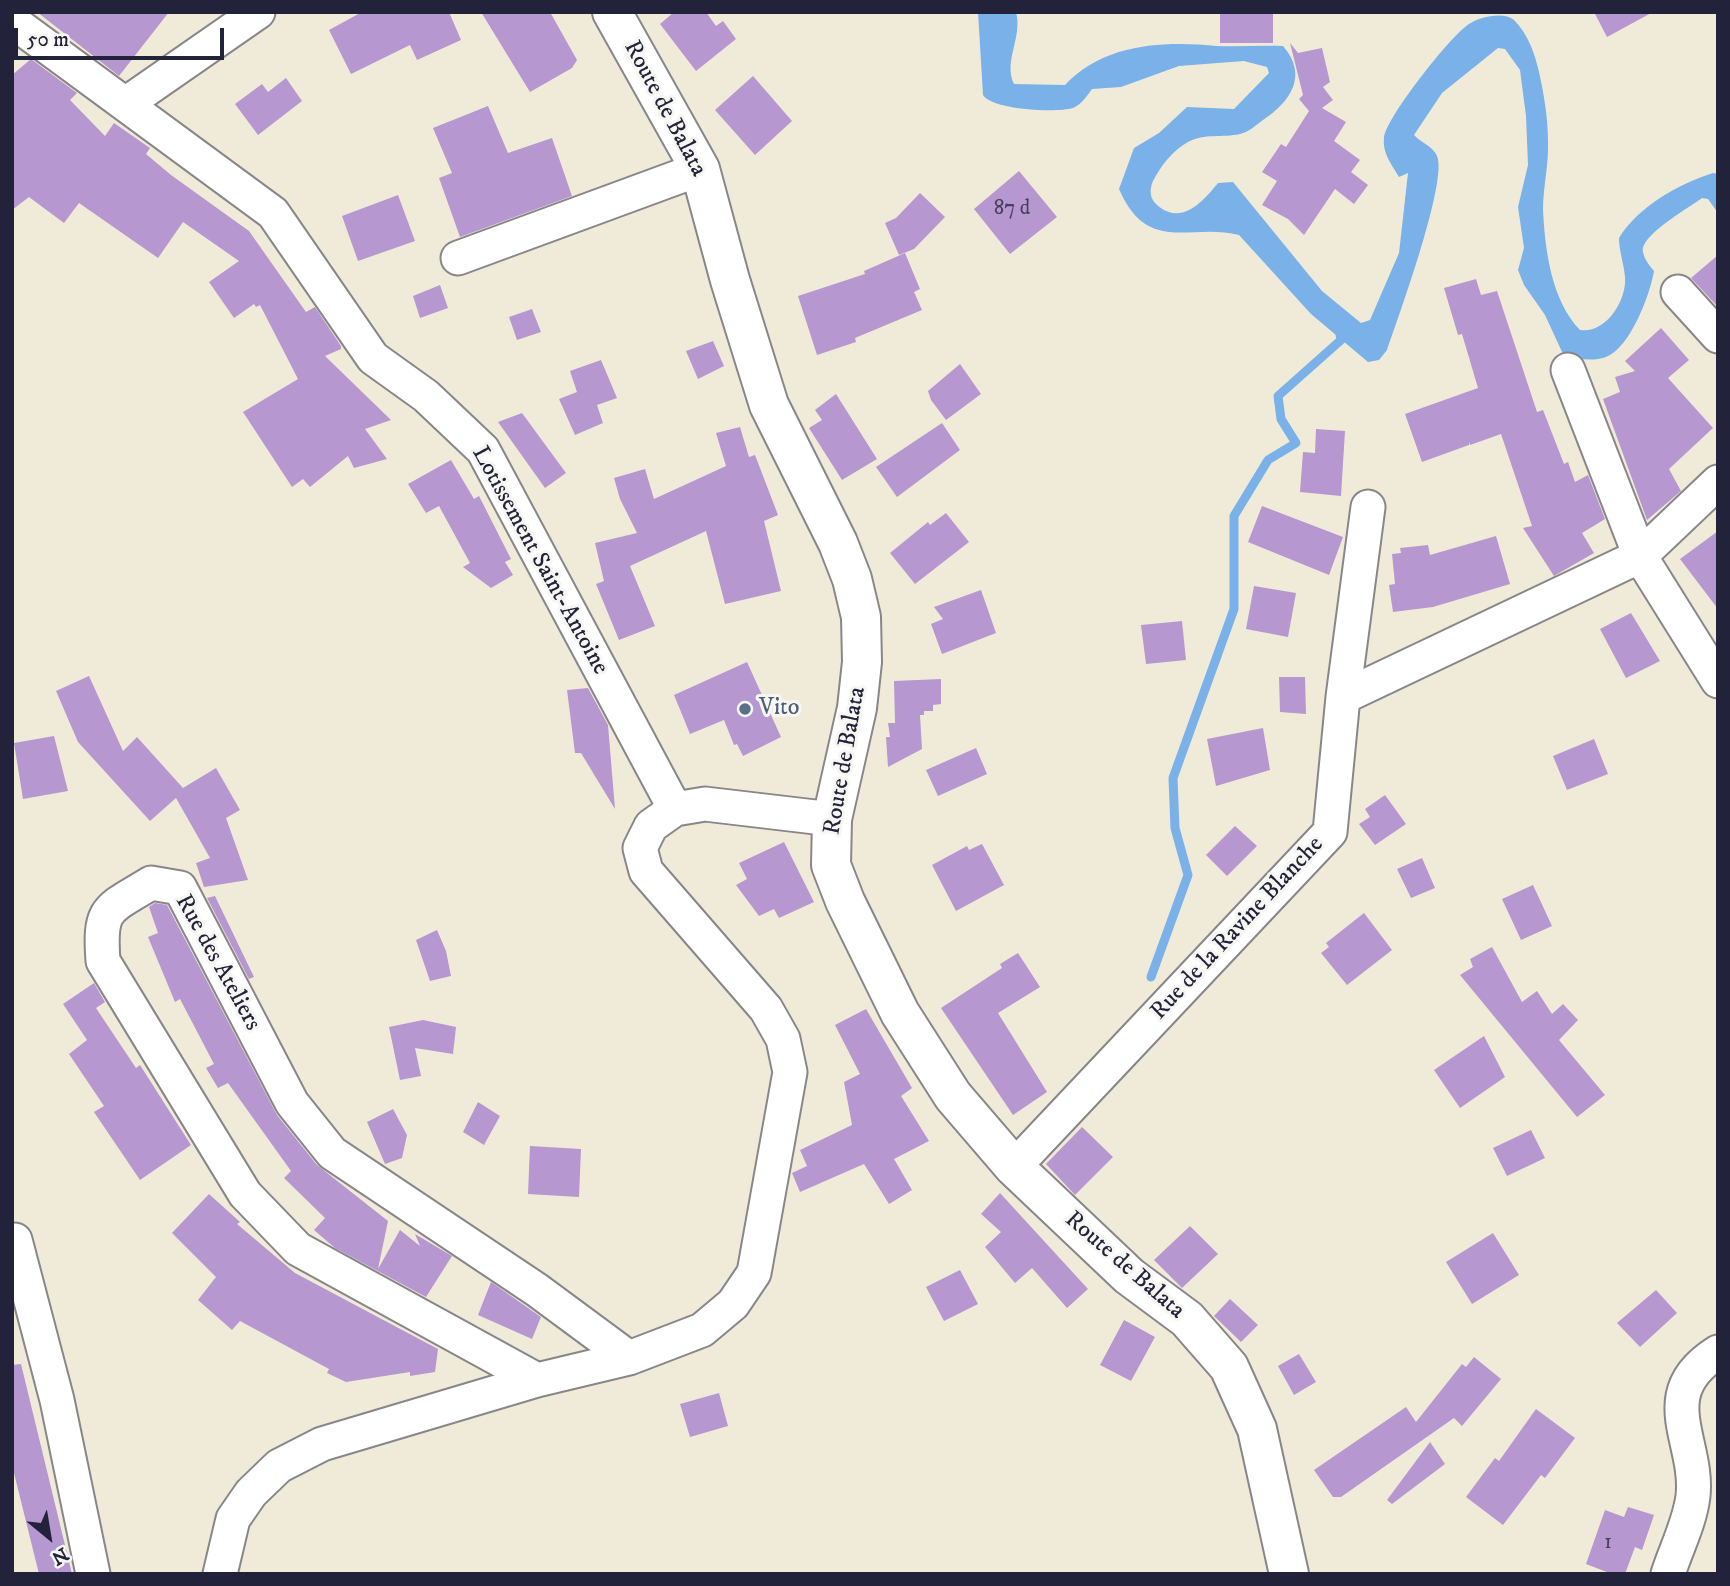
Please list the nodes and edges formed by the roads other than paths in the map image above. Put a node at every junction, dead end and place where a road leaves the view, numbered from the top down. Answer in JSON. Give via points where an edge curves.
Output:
{"nodes":[{"id":1,"x":258,"y":12,"type":"edge"},
{"id":2,"x":612,"y":12,"type":"edge"},
{"id":3,"x":12,"y":21,"type":"edge"},
{"id":4,"x":127,"y":103,"type":"junction"},
{"id":5,"x":699,"y":169,"type":"junction"},
{"id":6,"x":458,"y":258,"type":"dead end"},
{"id":7,"x":1678,"y":292,"type":"dead end"},
{"id":8,"x":1718,"y":336,"type":"edge"},
{"id":9,"x":1568,"y":370,"type":"dead end"},
{"id":10,"x":1718,"y":482,"type":"edge"},
{"id":11,"x":1368,"y":507,"type":"dead end"},
{"id":12,"x":1640,"y":556,"type":"junction"},
{"id":13,"x":1718,"y":681,"type":"edge"},
{"id":14,"x":1343,"y":697,"type":"junction"},
{"id":15,"x":675,"y":809,"type":"junction"},
{"id":16,"x":832,"y":819,"type":"junction"},
{"id":17,"x":1014,"y":1167,"type":"junction"},
{"id":18,"x":15,"y":1240,"type":"dead end"},
{"id":19,"x":1718,"y":1352,"type":"edge"},
{"id":20,"x":629,"y":1359,"type":"junction"},
{"id":21,"x":537,"y":1380,"type":"junction"},
{"id":22,"x":93,"y":1574,"type":"edge"},
{"id":23,"x":220,"y":1574,"type":"edge"},
{"id":24,"x":1289,"y":1574,"type":"edge"},
{"id":25,"x":1668,"y":1574,"type":"edge"}],
"edges":[{"from":1,"to":4,"type":"street"},
{"from":2,"to":5,"type":"main road","name":"Route de Balata"},
{"from":3,"to":4,"type":"street","name":"Lotissement Saint-Antoine"},
{"from":4,"to":15,"type":"street","name":"Lotissement Saint-Antoine","via":[[273,213],[373,358],[426,396],[483,450]]},
{"from":5,"to":6,"type":"street"},
{"from":5,"to":16,"type":"main road","name":"Route de Balata","via":[[769,405],[838,542],[861,617],[857,708]]},
{"from":7,"to":8,"type":"street"},
{"from":9,"to":12,"type":"street"},
{"from":10,"to":12,"type":"street"},
{"from":11,"to":14,"type":"street","name":"Rue de la Ravine Blanche"},
{"from":12,"to":13,"type":"street"},
{"from":12,"to":14,"type":"street"},
{"from":14,"to":17,"type":"street","name":"Rue de la Ravine Blanche","via":[[1329,832]]},
{"from":15,"to":16,"type":"street","via":[[705,804]]},
{"from":15,"to":20,"type":"street","via":[[650,826],[640,848],[646,871],[766,1009],[783,1039],[790,1072],[754,1273],[733,1304],[702,1330]]},
{"from":16,"to":17,"type":"main road","name":"Route de Balata","via":[[831,865],[900,1013],[953,1096]]},
{"from":17,"to":24,"type":"main road","name":"Route de Balata","via":[[1129,1276],[1187,1319],[1229,1367],[1257,1429]]},
{"from":18,"to":22,"type":"street","via":[[57,1400]]},
{"from":19,"to":25,"type":"street","via":[[1694,1372],[1682,1406],[1693,1496]]},
{"from":20,"to":21,"type":"street"},
{"from":20,"to":21,"type":"street","name":"Rue des Ateliers","via":[[537,1290],[332,1153],[292,1103],[180,888],[151,883],[112,906],[101,926],[103,961],[245,1194],[298,1249]]},
{"from":21,"to":23,"type":"street","via":[[322,1444],[279,1466],[233,1519]]}]}
